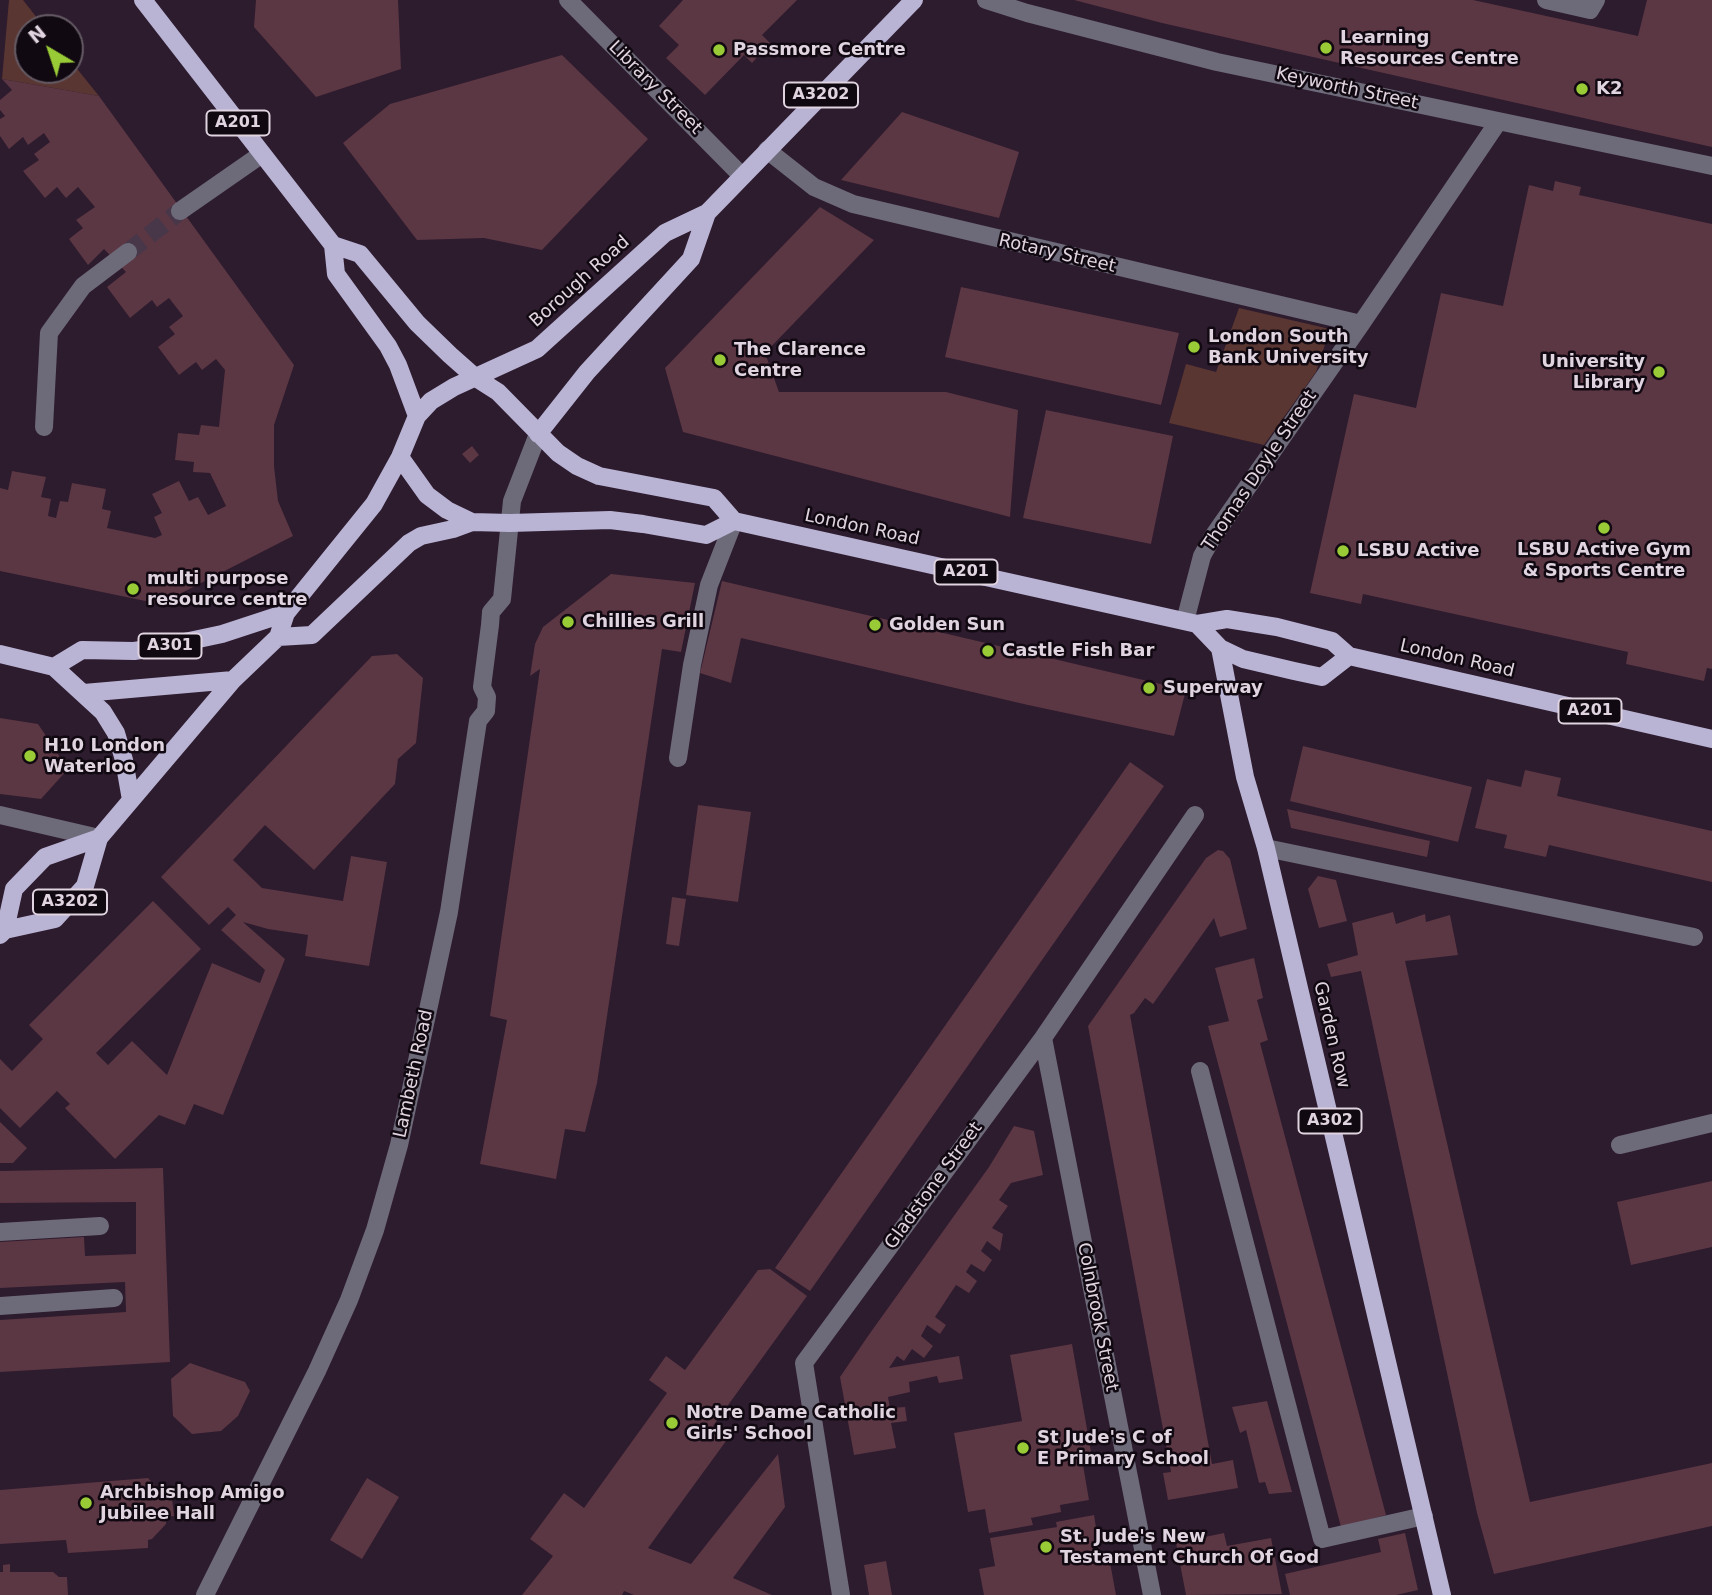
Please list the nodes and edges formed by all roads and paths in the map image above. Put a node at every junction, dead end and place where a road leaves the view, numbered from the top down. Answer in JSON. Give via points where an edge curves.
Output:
{"nodes":[{"id":1,"x":143,"y":0,"type":"edge"},
{"id":2,"x":568,"y":0,"type":"edge"},
{"id":3,"x":914,"y":0,"type":"edge"},
{"id":4,"x":986,"y":0,"type":"edge"},
{"id":5,"x":1546,"y":0,"type":"edge"},
{"id":6,"x":1596,"y":0,"type":"edge"},
{"id":7,"x":1498,"y":122,"type":"junction"},
{"id":8,"x":767,"y":150,"type":"junction"},
{"id":9,"x":262,"y":154,"type":"junction"},
{"id":10,"x":1712,"y":166,"type":"edge"},
{"id":11,"x":742,"y":176,"type":"junction"},
{"id":12,"x":180,"y":211,"type":"tunnel mouth"},
{"id":13,"x":707,"y":213,"type":"junction"},
{"id":14,"x":333,"y":245,"type":"junction"},
{"id":15,"x":128,"y":252,"type":"tunnel mouth"},
{"id":16,"x":1361,"y":324,"type":"junction"},
{"id":17,"x":477,"y":378,"type":"junction"},
{"id":18,"x":417,"y":416,"type":"junction"},
{"id":19,"x":44,"y":427,"type":"dead end"},
{"id":20,"x":538,"y":434,"type":"junction"},
{"id":21,"x":400,"y":457,"type":"junction"},
{"id":22,"x":472,"y":522,"type":"junction"},
{"id":23,"x":734,"y":522,"type":"junction"},
{"id":24,"x":510,"y":523,"type":"junction"},
{"id":25,"x":286,"y":613,"type":"junction"},
{"id":26,"x":1191,"y":622,"type":"junction"},
{"id":27,"x":278,"y":637,"type":"junction"},
{"id":28,"x":1220,"y":648,"type":"junction"},
{"id":29,"x":0,"y":654,"type":"edge"},
{"id":30,"x":1349,"y":656,"type":"junction"},
{"id":31,"x":54,"y":667,"type":"junction"},
{"id":32,"x":233,"y":680,"type":"junction"},
{"id":33,"x":84,"y":693,"type":"junction"},
{"id":34,"x":1712,"y":739,"type":"edge"},
{"id":35,"x":678,"y":758,"type":"dead end"},
{"id":36,"x":131,"y":800,"type":"junction"},
{"id":37,"x":0,"y":815,"type":"edge"},
{"id":38,"x":1195,"y":815,"type":"dead end"},
{"id":39,"x":99,"y":838,"type":"junction"},
{"id":40,"x":1265,"y":848,"type":"junction"},
{"id":41,"x":3,"y":932,"type":"edge"},
{"id":42,"x":1694,"y":937,"type":"dead end"},
{"id":43,"x":1043,"y":1038,"type":"junction"},
{"id":44,"x":1200,"y":1071,"type":"dead end"},
{"id":45,"x":1712,"y":1123,"type":"edge"},
{"id":46,"x":1620,"y":1145,"type":"dead end"},
{"id":47,"x":100,"y":1226,"type":"dead end"},
{"id":48,"x":0,"y":1232,"type":"edge"},
{"id":49,"x":114,"y":1298,"type":"dead end"},
{"id":50,"x":0,"y":1306,"type":"edge"},
{"id":51,"x":1424,"y":1516,"type":"junction"},
{"id":52,"x":205,"y":1595,"type":"edge"},
{"id":53,"x":841,"y":1595,"type":"edge"},
{"id":54,"x":1152,"y":1595,"type":"edge"},
{"id":55,"x":1442,"y":1595,"type":"edge"}],
"edges":[{"from":1,"to":9,"type":"main road","number":"A201"},
{"from":2,"to":11,"type":"street","name":"Library Street"},
{"from":3,"to":8,"type":"main road","name":"Borough Road","number":"A3202"},
{"from":4,"to":7,"type":"street","name":"Keyworth Street","via":[[1217,62]]},
{"from":5,"to":6,"type":"street","via":[[1590,9]]},
{"from":7,"to":10,"type":"street","name":"Keyworth Street"},
{"from":7,"to":16,"type":"street","name":"Thomas Doyle Street"},
{"from":8,"to":11,"type":"main road","name":"Borough Road","number":"A3202"},
{"from":8,"to":16,"type":"street","name":"Rotary Street","via":[[814,187],[853,204]]},
{"from":9,"to":12,"type":"street"},
{"from":9,"to":14,"type":"main road","number":"A201"},
{"from":11,"to":13,"type":"main road","name":"Borough Road","number":"A3202"},
{"from":13,"to":17,"type":"main road","name":"Borough Road","number":"A3202","via":[[666,233],[537,349]]},
{"from":13,"to":20,"type":"main road","name":"Borough Road","number":"A3202","via":[[691,259],[587,372]]},
{"from":14,"to":17,"type":"main road","number":"A201","via":[[360,254],[417,323]]},
{"from":14,"to":18,"type":"main road","number":"A201","via":[[336,274],[388,346]]},
{"from":15,"to":19,"type":"street","via":[[83,286],[49,333]]},
{"from":16,"to":26,"type":"street","name":"Thomas Doyle Street","via":[[1212,538],[1202,556]]},
{"from":17,"to":18,"type":"main road","number":"A3202","via":[[431,401]]},
{"from":17,"to":20,"type":"main road","number":"A201","via":[[498,392]]},
{"from":18,"to":21,"type":"main road","number":"A3202"},
{"from":20,"to":23,"type":"main road","number":"A201","via":[[576,466],[599,476],[714,498]]},
{"from":20,"to":24,"type":"street","via":[[512,501]]},
{"from":21,"to":22,"type":"main road","via":[[427,495]]},
{"from":21,"to":25,"type":"main road","number":"A3202","via":[[374,504]]},
{"from":22,"to":24,"type":"main road"},
{"from":22,"to":27,"type":"main road","via":[[408,544],[312,635]]},
{"from":23,"to":24,"type":"main road","via":[[706,535],[610,520]]},
{"from":23,"to":26,"type":"main road","name":"London Road","number":"A201"},
{"from":23,"to":35,"type":"street","via":[[709,586]]},
{"from":24,"to":52,"type":"street","name":"Lambeth Road","via":[[502,598],[491,612],[482,687],[486,711],[478,721],[449,912],[376,1230],[317,1371]]},
{"from":25,"to":27,"type":"main road","number":"A3202"},
{"from":25,"to":31,"type":"main road","number":"A301","via":[[161,647],[82,650]]},
{"from":26,"to":28,"type":"main road"},
{"from":26,"to":30,"type":"main road","name":"London Road","number":"A201","via":[[1227,618],[1278,627],[1332,641]]},
{"from":27,"to":32,"type":"main road","number":"A3202"},
{"from":28,"to":30,"type":"main road","via":[[1243,659],[1322,677]]},
{"from":28,"to":40,"type":"main road","name":"Garden Row","number":"A302","via":[[1245,777]]},
{"from":29,"to":31,"type":"main road"},
{"from":30,"to":34,"type":"main road","name":"London Road","number":"A201"},
{"from":31,"to":33,"type":"main road"},
{"from":32,"to":33,"type":"main road"},
{"from":32,"to":36,"type":"main road","number":"A3202"},
{"from":33,"to":36,"type":"main road","via":[[116,733]]},
{"from":36,"to":39,"type":"main road","number":"A3202"},
{"from":37,"to":39,"type":"street"},
{"from":38,"to":43,"type":"street","name":"Gladstone Street"},
{"from":39,"to":41,"type":"main road","via":[[46,857],[15,888]]},
{"from":39,"to":41,"type":"main road","number":"A3202","via":[[86,886],[55,919]]},
{"from":40,"to":42,"type":"street"},
{"from":40,"to":51,"type":"main road","name":"Garden Row","number":"A302"},
{"from":43,"to":53,"type":"street","name":"Gladstone Street","via":[[804,1363]]},
{"from":43,"to":54,"type":"street","name":"Colnbrook Street"},
{"from":44,"to":51,"type":"street","via":[[1322,1539]]},
{"from":45,"to":46,"type":"street"},
{"from":47,"to":48,"type":"street"},
{"from":49,"to":50,"type":"street"},
{"from":51,"to":55,"type":"main road","name":"Garden Row","number":"A302"}]}
